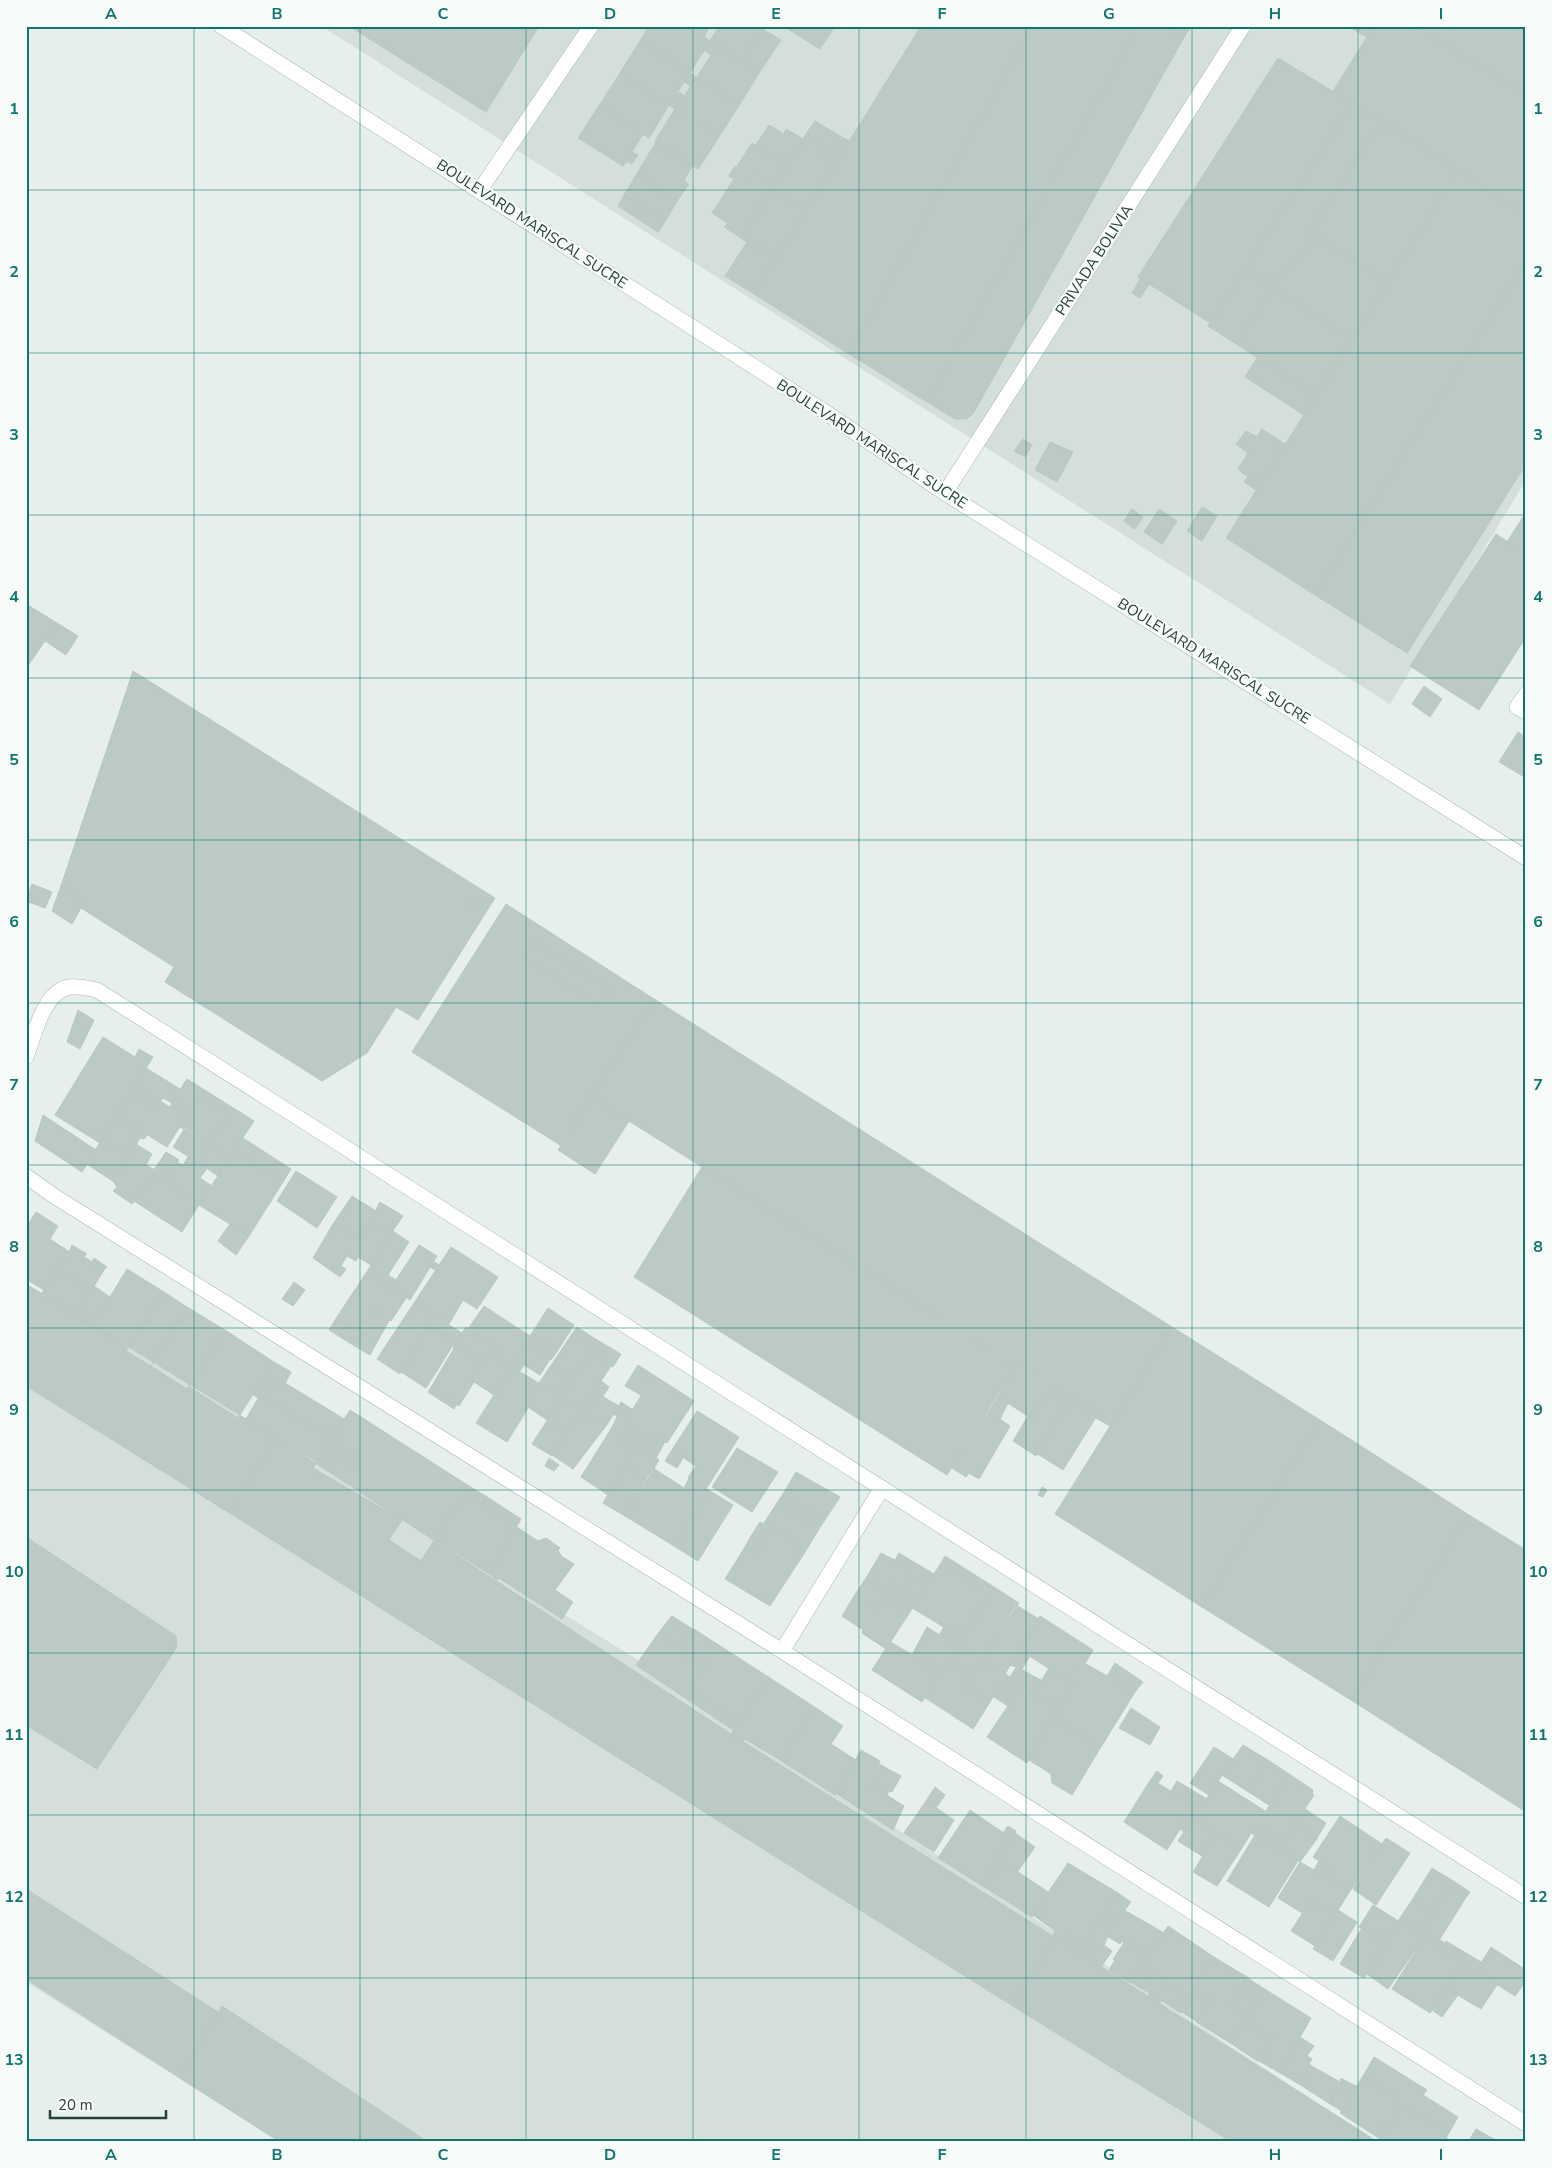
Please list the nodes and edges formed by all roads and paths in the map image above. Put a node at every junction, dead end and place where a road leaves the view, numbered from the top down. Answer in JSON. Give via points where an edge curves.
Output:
{"nodes":[{"id":1,"x":221,"y":26,"type":"edge"},
{"id":2,"x":591,"y":26,"type":"edge"},
{"id":3,"x":1243,"y":26,"type":"edge"},
{"id":4,"x":480,"y":190,"type":"junction"},
{"id":5,"x":945,"y":493,"type":"junction"},
{"id":6,"x":1526,"y":694,"type":"edge"},
{"id":7,"x":1526,"y":712,"type":"edge"},
{"id":8,"x":1526,"y":858,"type":"edge"},
{"id":9,"x":26,"y":1057,"type":"edge"},
{"id":10,"x":26,"y":1176,"type":"edge"},
{"id":11,"x":882,"y":1488,"type":"junction"},
{"id":12,"x":782,"y":1651,"type":"junction"},
{"id":13,"x":1526,"y":1897,"type":"edge"},
{"id":14,"x":1526,"y":2124,"type":"edge"}],
"edges":[{"from":1,"to":4,"type":"street","name":"BOULEVARD MARISCAL SUCRE"},
{"from":2,"to":4,"type":"street"},
{"from":3,"to":5,"type":"street","name":"PRIVADA BOLIVIA"},
{"from":4,"to":5,"type":"street","name":"BOULEVARD MARISCAL SUCRE"},
{"from":5,"to":8,"type":"street","name":"BOULEVARD MARISCAL SUCRE"},
{"from":6,"to":7,"type":"street","via":[[1517,707]]},
{"from":9,"to":11,"type":"street","via":[[41,1014],[55,994],[67,987],[96,990]]},
{"from":10,"to":12,"type":"street"},
{"from":11,"to":12,"type":"street"},
{"from":11,"to":13,"type":"street"},
{"from":12,"to":14,"type":"street"}]}
